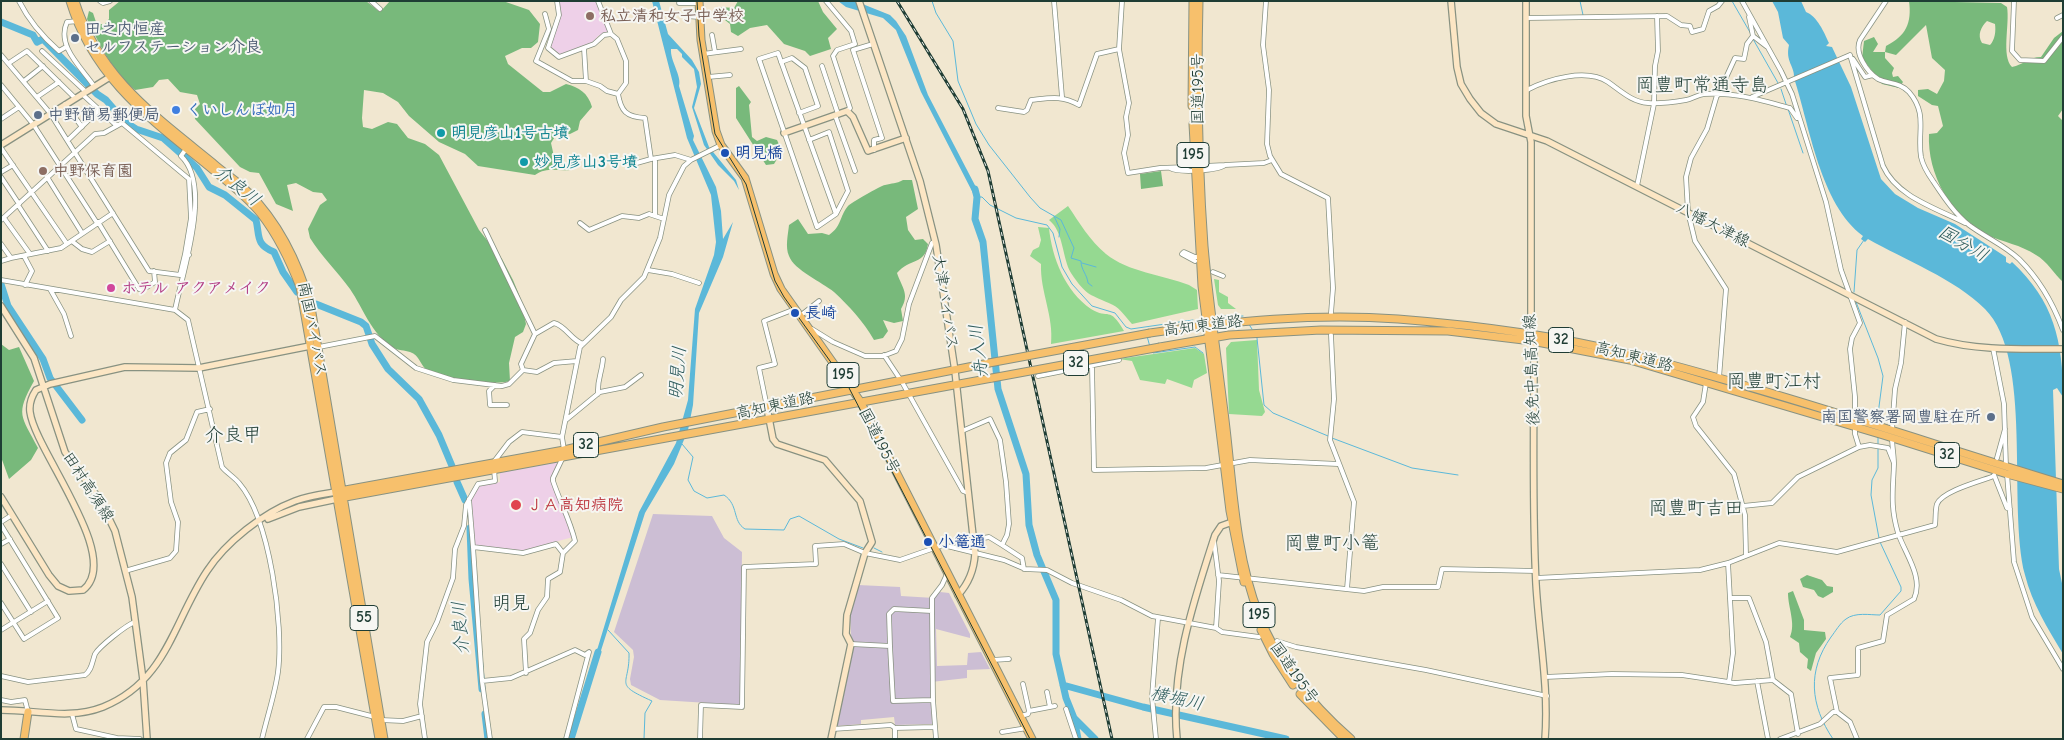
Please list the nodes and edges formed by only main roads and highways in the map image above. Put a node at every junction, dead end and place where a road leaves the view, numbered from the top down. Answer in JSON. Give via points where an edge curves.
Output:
{"nodes":[{"id":1,"x":70,"y":1,"type":"edge"},
{"id":2,"x":75,"y":1,"type":"edge"},
{"id":3,"x":859,"y":1,"type":"edge"},
{"id":4,"x":1193,"y":1,"type":"edge"},
{"id":5,"x":1198,"y":1,"type":"edge"},
{"id":6,"x":1451,"y":1,"type":"edge"},
{"id":7,"x":1526,"y":1,"type":"edge"},
{"id":8,"x":699,"y":2,"type":"edge"},
{"id":9,"x":79,"y":21,"type":"junction"},
{"id":10,"x":111,"y":76,"type":"junction"},
{"id":11,"x":784,"y":133,"type":"road end"},
{"id":12,"x":1531,"y":134,"type":"junction"},
{"id":13,"x":906,"y":138,"type":"junction"},
{"id":14,"x":1,"y":147,"type":"edge"},
{"id":15,"x":1196,"y":168,"type":"junction"},
{"id":16,"x":1,"y":306,"type":"edge"},
{"id":17,"x":1210,"y":324,"type":"junction"},
{"id":18,"x":1212,"y":338,"type":"junction"},
{"id":19,"x":1532,"y":338,"type":"junction"},
{"id":20,"x":313,"y":347,"type":"junction"},
{"id":21,"x":2063,"y":349,"type":"edge"},
{"id":22,"x":955,"y":371,"type":"junction"},
{"id":23,"x":956,"y":384,"type":"junction"},
{"id":24,"x":47,"y":385,"type":"junction"},
{"id":25,"x":853,"y":391,"type":"junction"},
{"id":26,"x":860,"y":401,"type":"junction"},
{"id":27,"x":767,"y":408,"type":"junction"},
{"id":28,"x":769,"y":419,"type":"junction"},
{"id":29,"x":1855,"y":423,"type":"junction"},
{"id":30,"x":564,"y":453,"type":"junction"},
{"id":31,"x":2008,"y":471,"type":"junction"},
{"id":32,"x":2063,"y":484,"type":"edge"},
{"id":33,"x":2063,"y":489,"type":"edge"},
{"id":34,"x":340,"y":495,"type":"junction"},
{"id":35,"x":1,"y":497,"type":"edge"},
{"id":36,"x":1235,"y":522,"type":"junction"},
{"id":37,"x":1245,"y":578,"type":"junction"},
{"id":38,"x":958,"y":595,"type":"junction"},
{"id":39,"x":143,"y":680,"type":"junction"},
{"id":40,"x":1,"y":710,"type":"edge"},
{"id":41,"x":28,"y":712,"type":"junction"},
{"id":42,"x":378,"y":718,"type":"junction"},
{"id":43,"x":25,"y":739,"type":"edge"},
{"id":44,"x":147,"y":739,"type":"edge"},
{"id":45,"x":379,"y":739,"type":"edge"},
{"id":46,"x":384,"y":739,"type":"edge"},
{"id":47,"x":831,"y":739,"type":"edge"},
{"id":48,"x":1032,"y":739,"type":"edge"},
{"id":49,"x":1177,"y":739,"type":"edge"},
{"id":50,"x":1344,"y":739,"type":"edge"},
{"id":51,"x":1351,"y":739,"type":"edge"},
{"id":52,"x":1545,"y":739,"type":"edge"}],
"edges":[{"from":1,"to":9,"type":"highway","name":"南国バイパス"},
{"from":2,"to":9,"type":"highway","name":"南国バイパス"},
{"from":3,"to":13,"type":"main road","name":"大津バイパス"},
{"from":4,"to":15,"type":"highway","name":"国道195号","number":"195"},
{"from":5,"to":15,"type":"highway","name":"国道195号","number":"195"},
{"from":6,"to":12,"type":"main road","name":"八幡大津線","via":[[1457,67],[1465,92],[1481,113],[1496,124]]},
{"from":7,"to":12,"type":"main road","name":"後免中島高知線","via":[[1526,116]]},
{"from":8,"to":25,"type":"highway","name":"国道195号","number":"195","via":[[703,54],[721,145],[745,178],[774,274]]},
{"from":9,"to":10,"type":"highway","name":"南国バイパス","via":[[96,59]]},
{"from":10,"to":14,"type":"main road"},
{"from":10,"to":20,"type":"highway","name":"南国バイパス","via":[[131,102],[243,195],[260,213],[278,240],[300,287]]},
{"from":10,"to":20,"type":"highway","name":"南国バイパス","via":[[135,100],[247,190],[264,210],[297,262],[310,307]]},
{"from":11,"to":13,"type":"main road","via":[[846,111],[853,117],[865,149],[874,150]]},
{"from":12,"to":19,"type":"main road","name":"後免中島高知線"},
{"from":12,"to":21,"type":"main road","name":"八幡大津線","via":[[1936,339],[1995,348]]},
{"from":13,"to":22,"type":"main road","name":"大津バイパス","via":[[935,242]]},
{"from":15,"to":17,"type":"highway","name":"国道195号","number":"195"},
{"from":15,"to":17,"type":"highway","name":"国道195号","number":"195","via":[[1197,259]]},
{"from":16,"to":24,"type":"main road","name":"田村高須線"},
{"from":17,"to":18,"type":"highway","name":"国道195号","number":"195"},
{"from":17,"to":19,"type":"highway","name":"高知東道路","number":"32","via":[[1304,317],[1398,319]]},
{"from":17,"to":22,"type":"highway","name":"高知東道路","number":"32","bridge":true},
{"from":18,"to":19,"type":"highway","name":"高知東道路","number":"32","via":[[1322,330],[1426,330]]},
{"from":18,"to":23,"type":"highway","name":"高知東道路","number":"32","bridge":true},
{"from":18,"to":36,"type":"highway","name":"国道195号","number":"195"},
{"from":19,"to":29,"type":"highway","name":"高知東道路","number":"32","via":[[1630,360]]},
{"from":19,"to":29,"type":"highway","name":"高知東道路","number":"32","via":[[1630,354]]},
{"from":19,"to":52,"type":"main road","name":"後免中島高知線","via":[[1536,575],[1538,634],[1547,696]]},
{"from":20,"to":24,"type":"main road","via":[[200,367],[125,367]]},
{"from":20,"to":34,"type":"highway","name":"南国バイパス"},
{"from":22,"to":23,"type":"main road","name":"大津バイパス"},
{"from":22,"to":25,"type":"highway","name":"高知東道路","number":"32"},
{"from":23,"to":26,"type":"highway","name":"高知東道路","number":"32"},
{"from":23,"to":38,"type":"main road","name":"大津バイパス","via":[[975,554],[971,576]]},
{"from":24,"to":35,"type":"main road","via":[[36,390],[30,411],[54,469],[70,493],[80,517],[95,567],[88,586],[74,592],[58,586]]},
{"from":24,"to":39,"type":"main road","name":"田村高須線","via":[[65,452],[111,518],[132,597]]},
{"from":25,"to":26,"type":"highway","name":"国道195号","number":"195"},
{"from":25,"to":27,"type":"highway","name":"高知東道路","number":"32"},
{"from":26,"to":28,"type":"highway","name":"高知東道路","number":"32"},
{"from":26,"to":38,"type":"highway","name":"国道195号","number":"195"},
{"from":27,"to":28,"type":"main road"},
{"from":27,"to":30,"type":"highway","name":"高知東道路","number":"32","via":[[678,425]]},
{"from":28,"to":30,"type":"highway","name":"高知東道路","number":"32"},
{"from":28,"to":47,"type":"main road","via":[[777,444],[824,460],[860,501],[872,542],[865,553],[847,615],[846,634],[851,644]]},
{"from":29,"to":31,"type":"highway","name":"高知東道路","number":"32"},
{"from":30,"to":34,"type":"highway","name":"高知東道路","number":"32"},
{"from":31,"to":32,"type":"highway","name":"高知東道路","number":"32"},
{"from":31,"to":33,"type":"highway","name":"高知東道路","number":"32"},
{"from":34,"to":39,"type":"main road","via":[[259,522],[238,538],[207,571],[164,655]]},
{"from":34,"to":42,"type":"highway","name":"南国バイパス","number":"55"},
{"from":36,"to":37,"type":"highway","name":"国道195号","number":"195"},
{"from":36,"to":49,"type":"main road","via":[[1221,526],[1214,540],[1190,624],[1179,666],[1175,714]]},
{"from":37,"to":50,"type":"highway","name":"国道195号","number":"195","via":[[1262,633],[1282,670],[1311,707]]},
{"from":37,"to":51,"type":"highway","name":"国道195号","number":"195","via":[[1264,627],[1284,664],[1317,707]]},
{"from":38,"to":48,"type":"highway","name":"国道195号","number":"195"},
{"from":39,"to":41,"type":"main road","via":[[104,706],[72,714]]},
{"from":39,"to":44,"type":"main road","name":"田村高須線"},
{"from":40,"to":41,"type":"main road"},
{"from":41,"to":43,"type":"highway"},
{"from":42,"to":45,"type":"highway","name":"南国バイパス","number":"55"},
{"from":42,"to":46,"type":"highway","name":"南国バイパス","number":"55"}]}
